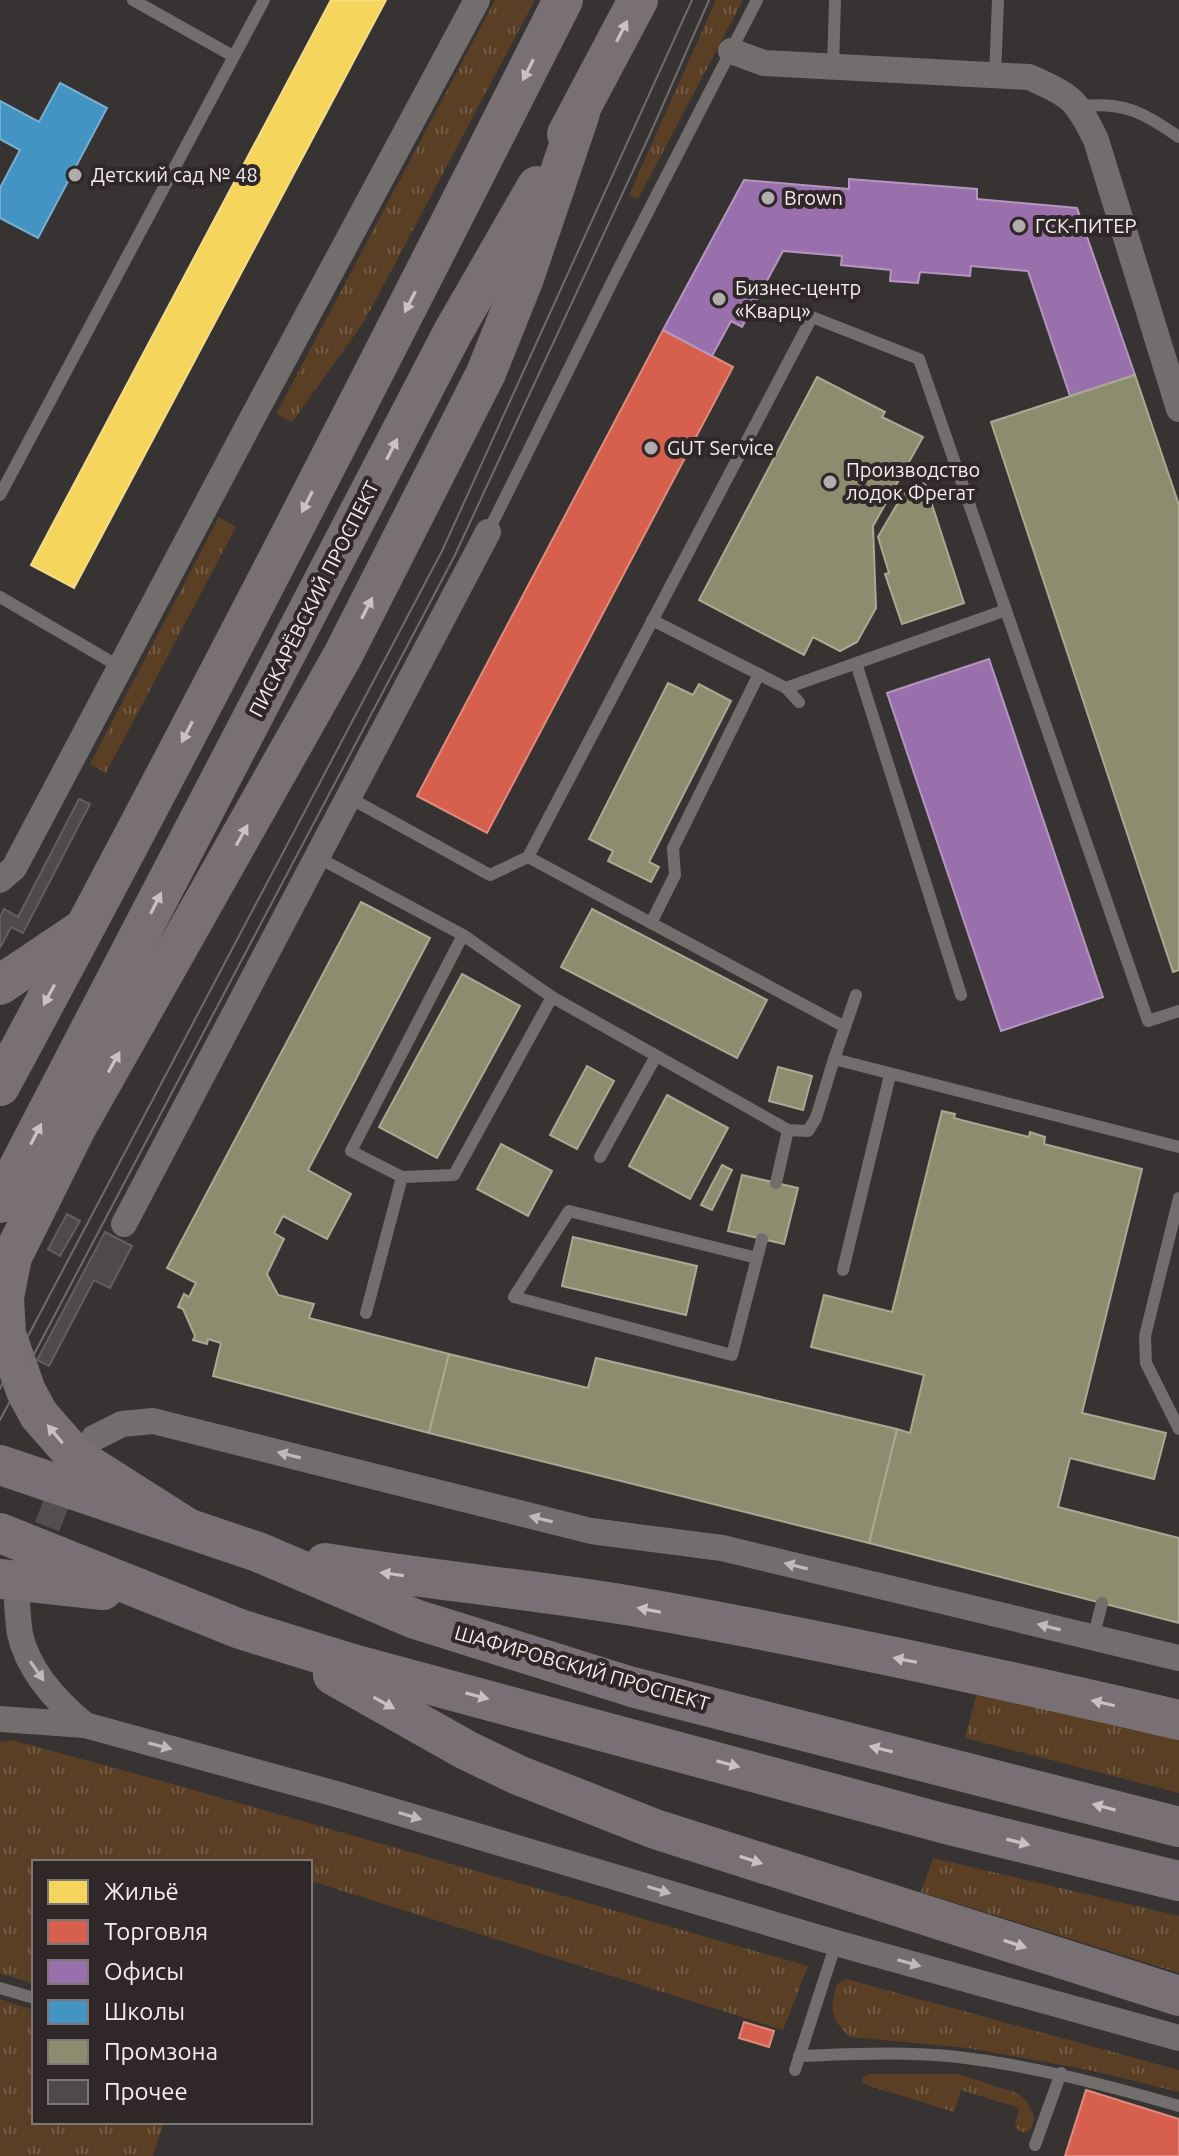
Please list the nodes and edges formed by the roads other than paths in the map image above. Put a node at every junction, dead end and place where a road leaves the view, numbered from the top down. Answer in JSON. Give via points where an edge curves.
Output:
{"nodes":[{"id":1,"x":133,"y":0,"type":"edge"},
{"id":2,"x":264,"y":0,"type":"edge"},
{"id":3,"x":477,"y":0,"type":"edge"},
{"id":4,"x":563,"y":0,"type":"edge"},
{"id":5,"x":638,"y":0,"type":"edge"},
{"id":6,"x":757,"y":0,"type":"edge"},
{"id":7,"x":835,"y":0,"type":"edge"},
{"id":8,"x":998,"y":0,"type":"edge"},
{"id":9,"x":731,"y":51,"type":"junction"},
{"id":10,"x":233,"y":56,"type":"junction"},
{"id":11,"x":833,"y":67,"type":"junction"},
{"id":12,"x":995,"y":76,"type":"junction"},
{"id":13,"x":1080,"y":106,"type":"junction"},
{"id":14,"x":580,"y":113,"type":"junction"},
{"id":15,"x":1179,"y":137,"type":"edge"},
{"id":16,"x":1179,"y":409,"type":"edge"},
{"id":17,"x":0,"y":495,"type":"edge"},
{"id":18,"x":488,"y":532,"type":"joint"},
{"id":19,"x":0,"y":597,"type":"edge"},
{"id":20,"x":1006,"y":610,"type":"junction"},
{"id":21,"x":652,"y":620,"type":"junction"},
{"id":22,"x":856,"y":663,"type":"junction"},
{"id":23,"x":120,"y":667,"type":"junction"},
{"id":24,"x":759,"y":674,"type":"junction"},
{"id":25,"x":786,"y":688,"type":"junction"},
{"id":26,"x":799,"y":702,"type":"dead end"},
{"id":27,"x":348,"y":797,"type":"junction"},
{"id":28,"x":317,"y":857,"type":"junction"},
{"id":29,"x":528,"y":857,"type":"junction"},
{"id":30,"x":0,"y":880,"type":"edge"},
{"id":31,"x":651,"y":923,"type":"junction"},
{"id":32,"x":86,"y":926,"type":"junction"},
{"id":33,"x":463,"y":935,"type":"junction"},
{"id":34,"x":0,"y":985,"type":"edge"},
{"id":35,"x":856,"y":995,"type":"dead end"},
{"id":36,"x":961,"y":995,"type":"dead end"},
{"id":37,"x":552,"y":997,"type":"junction"},
{"id":38,"x":1179,"y":1011,"type":"edge"},
{"id":39,"x":845,"y":1027,"type":"junction"},
{"id":40,"x":656,"y":1056,"type":"junction"},
{"id":41,"x":834,"y":1059,"type":"junction"},
{"id":42,"x":890,"y":1075,"type":"junction"},
{"id":43,"x":0,"y":1086,"type":"edge"},
{"id":44,"x":788,"y":1130,"type":"junction"},
{"id":45,"x":1179,"y":1147,"type":"edge"},
{"id":46,"x":600,"y":1157,"type":"dead end"},
{"id":47,"x":402,"y":1177,"type":"junction"},
{"id":48,"x":776,"y":1183,"type":"dead end"},
{"id":49,"x":1179,"y":1198,"type":"edge"},
{"id":50,"x":0,"y":1203,"type":"edge"},
{"id":51,"x":124,"y":1224,"type":"dead end"},
{"id":52,"x":762,"y":1239,"type":"dead end"},
{"id":53,"x":757,"y":1258,"type":"junction"},
{"id":54,"x":843,"y":1270,"type":"dead end"},
{"id":55,"x":366,"y":1313,"type":"dead end"},
{"id":56,"x":1179,"y":1429,"type":"edge"},
{"id":57,"x":94,"y":1438,"type":"dead end"},
{"id":58,"x":0,"y":1465,"type":"edge"},
{"id":59,"x":186,"y":1527,"type":"junction"},
{"id":60,"x":0,"y":1533,"type":"edge"},
{"id":61,"x":258,"y":1552,"type":"junction"},
{"id":62,"x":9,"y":1591,"type":"edge"},
{"id":63,"x":158,"y":1598,"type":"junction"},
{"id":64,"x":1102,"y":1603,"type":"dead end"},
{"id":65,"x":0,"y":1623,"type":"edge"},
{"id":66,"x":240,"y":1629,"type":"junction"},
{"id":67,"x":1093,"y":1638,"type":"junction"},
{"id":68,"x":1179,"y":1658,"type":"edge"},
{"id":69,"x":0,"y":1719,"type":"edge"},
{"id":70,"x":1179,"y":1720,"type":"edge"},
{"id":71,"x":85,"y":1725,"type":"junction"},
{"id":72,"x":1179,"y":1827,"type":"edge"},
{"id":73,"x":1179,"y":1881,"type":"edge"},
{"id":74,"x":836,"y":1943,"type":"junction"},
{"id":75,"x":0,"y":1988,"type":"edge"},
{"id":76,"x":1179,"y":1996,"type":"edge"},
{"id":77,"x":32,"y":1997,"type":"edge"},
{"id":78,"x":1179,"y":2038,"type":"edge"},
{"id":79,"x":799,"y":2056,"type":"junction"},
{"id":80,"x":795,"y":2070,"type":"dead end"},
{"id":81,"x":1061,"y":2073,"type":"junction"},
{"id":82,"x":1179,"y":2106,"type":"edge"},
{"id":83,"x":1035,"y":2145,"type":"dead end"}],
"edges":[{"from":1,"to":10,"type":"lane"},
{"from":2,"to":10,"type":"lane"},
{"from":3,"to":23,"type":"street"},
{"from":4,"to":32,"type":"main road","one_way":true},
{"from":14,"to":5,"type":"main road","name":"ПИСКАРЁВСКИЙ ПРОСПЕКТ","one_way":true},
{"from":6,"to":9,"type":"lane"},
{"from":7,"to":11,"type":"lane"},
{"from":8,"to":12,"type":"lane"},
{"from":9,"to":11,"type":"street","via":[[764,63]]},
{"from":9,"to":18,"type":"lane"},
{"from":10,"to":17,"type":"lane"},
{"from":11,"to":12,"type":"street"},
{"from":12,"to":13,"type":"street","via":[[1029,77]]},
{"from":13,"to":15,"type":"lane","via":[[1110,103],[1142,113]]},
{"from":13,"to":16,"type":"street","via":[[1096,140]]},
{"from":50,"to":14,"type":"main road","name":"ПИСКАРЁВСКИЙ ПРОСПЕКТ","one_way":true,"via":[[453,332]]},
{"from":59,"to":14,"type":"main road","one_way":true,"via":[[76,1457],[39,1415],[6,1334],[4,1297],[12,1257],[75,1130],[343,655],[486,373]]},
{"from":18,"to":27,"type":"street"},
{"from":19,"to":23,"type":"lane"},
{"from":20,"to":21,"type":"lane","via":[[919,359],[812,317]]},
{"from":20,"to":22,"type":"lane"},
{"from":20,"to":38,"type":"lane","via":[[1148,1021]]},
{"from":21,"to":24,"type":"lane"},
{"from":21,"to":29,"type":"lane"},
{"from":22,"to":25,"type":"lane"},
{"from":22,"to":36,"type":"lane"},
{"from":23,"to":30,"type":"street","via":[[14,868]]},
{"from":24,"to":25,"type":"lane"},
{"from":24,"to":31,"type":"lane","via":[[673,848],[675,875]]},
{"from":25,"to":26,"type":"lane"},
{"from":27,"to":28,"type":"street"},
{"from":27,"to":29,"type":"lane","via":[[490,875]]},
{"from":28,"to":33,"type":"lane"},
{"from":28,"to":51,"type":"street"},
{"from":29,"to":31,"type":"lane"},
{"from":31,"to":39,"type":"lane"},
{"from":32,"to":34,"type":"main road"},
{"from":32,"to":43,"type":"main road","one_way":true},
{"from":33,"to":37,"type":"lane"},
{"from":33,"to":47,"type":"lane","via":[[351,1151]]},
{"from":35,"to":39,"type":"lane"},
{"from":37,"to":40,"type":"lane"},
{"from":37,"to":47,"type":"lane","via":[[454,1175]]},
{"from":39,"to":41,"type":"lane"},
{"from":40,"to":44,"type":"lane"},
{"from":40,"to":46,"type":"lane"},
{"from":41,"to":42,"type":"lane"},
{"from":41,"to":44,"type":"lane","via":[[808,1131]]},
{"from":42,"to":45,"type":"lane"},
{"from":42,"to":54,"type":"lane"},
{"from":44,"to":48,"type":"lane"},
{"from":47,"to":55,"type":"lane"},
{"from":49,"to":56,"type":"lane","via":[[1145,1336],[1146,1363]]},
{"from":52,"to":53,"type":"lane"},
{"from":53,"to":53,"type":"lane","via":[[732,1355],[514,1297],[569,1211]]},
{"from":67,"to":57,"type":"street","one_way":true,"via":[[722,1548],[591,1531],[153,1421],[122,1424]]},
{"from":58,"to":59,"type":"main road","name":"ШАФИРОВСКИЙ ПРОСПЕКТ"},
{"from":59,"to":61,"type":"main road","name":"ШАФИРОВСКИЙ ПРОСПЕКТ"},
{"from":60,"to":63,"type":"main road"},
{"from":70,"to":61,"type":"main road","one_way":true,"via":[[635,1607]]},
{"from":72,"to":61,"type":"main road","name":"ШАФИРОВСКИЙ ПРОСПЕКТ","one_way":true,"via":[[632,1687],[415,1619]]},
{"from":62,"to":63,"type":"main road"},
{"from":62,"to":65,"type":"street"},
{"from":62,"to":71,"type":"street","one_way":true,"via":[[29,1661],[64,1708]]},
{"from":63,"to":66,"type":"main road"},
{"from":64,"to":67,"type":"lane"},
{"from":66,"to":73,"type":"main road","one_way":true,"via":[[942,1823]]},
{"from":66,"to":76,"type":"main road","one_way":true,"via":[[346,1681],[466,1750],[573,1799]]},
{"from":67,"to":68,"type":"street"},
{"from":69,"to":71,"type":"street"},
{"from":71,"to":74,"type":"street","one_way":true},
{"from":74,"to":78,"type":"street","one_way":true},
{"from":74,"to":79,"type":"lane"},
{"from":75,"to":77,"type":"lane"},
{"from":79,"to":80,"type":"lane"},
{"from":79,"to":81,"type":"lane","via":[[956,2056]]},
{"from":81,"to":82,"type":"lane"},
{"from":81,"to":83,"type":"lane"}]}
